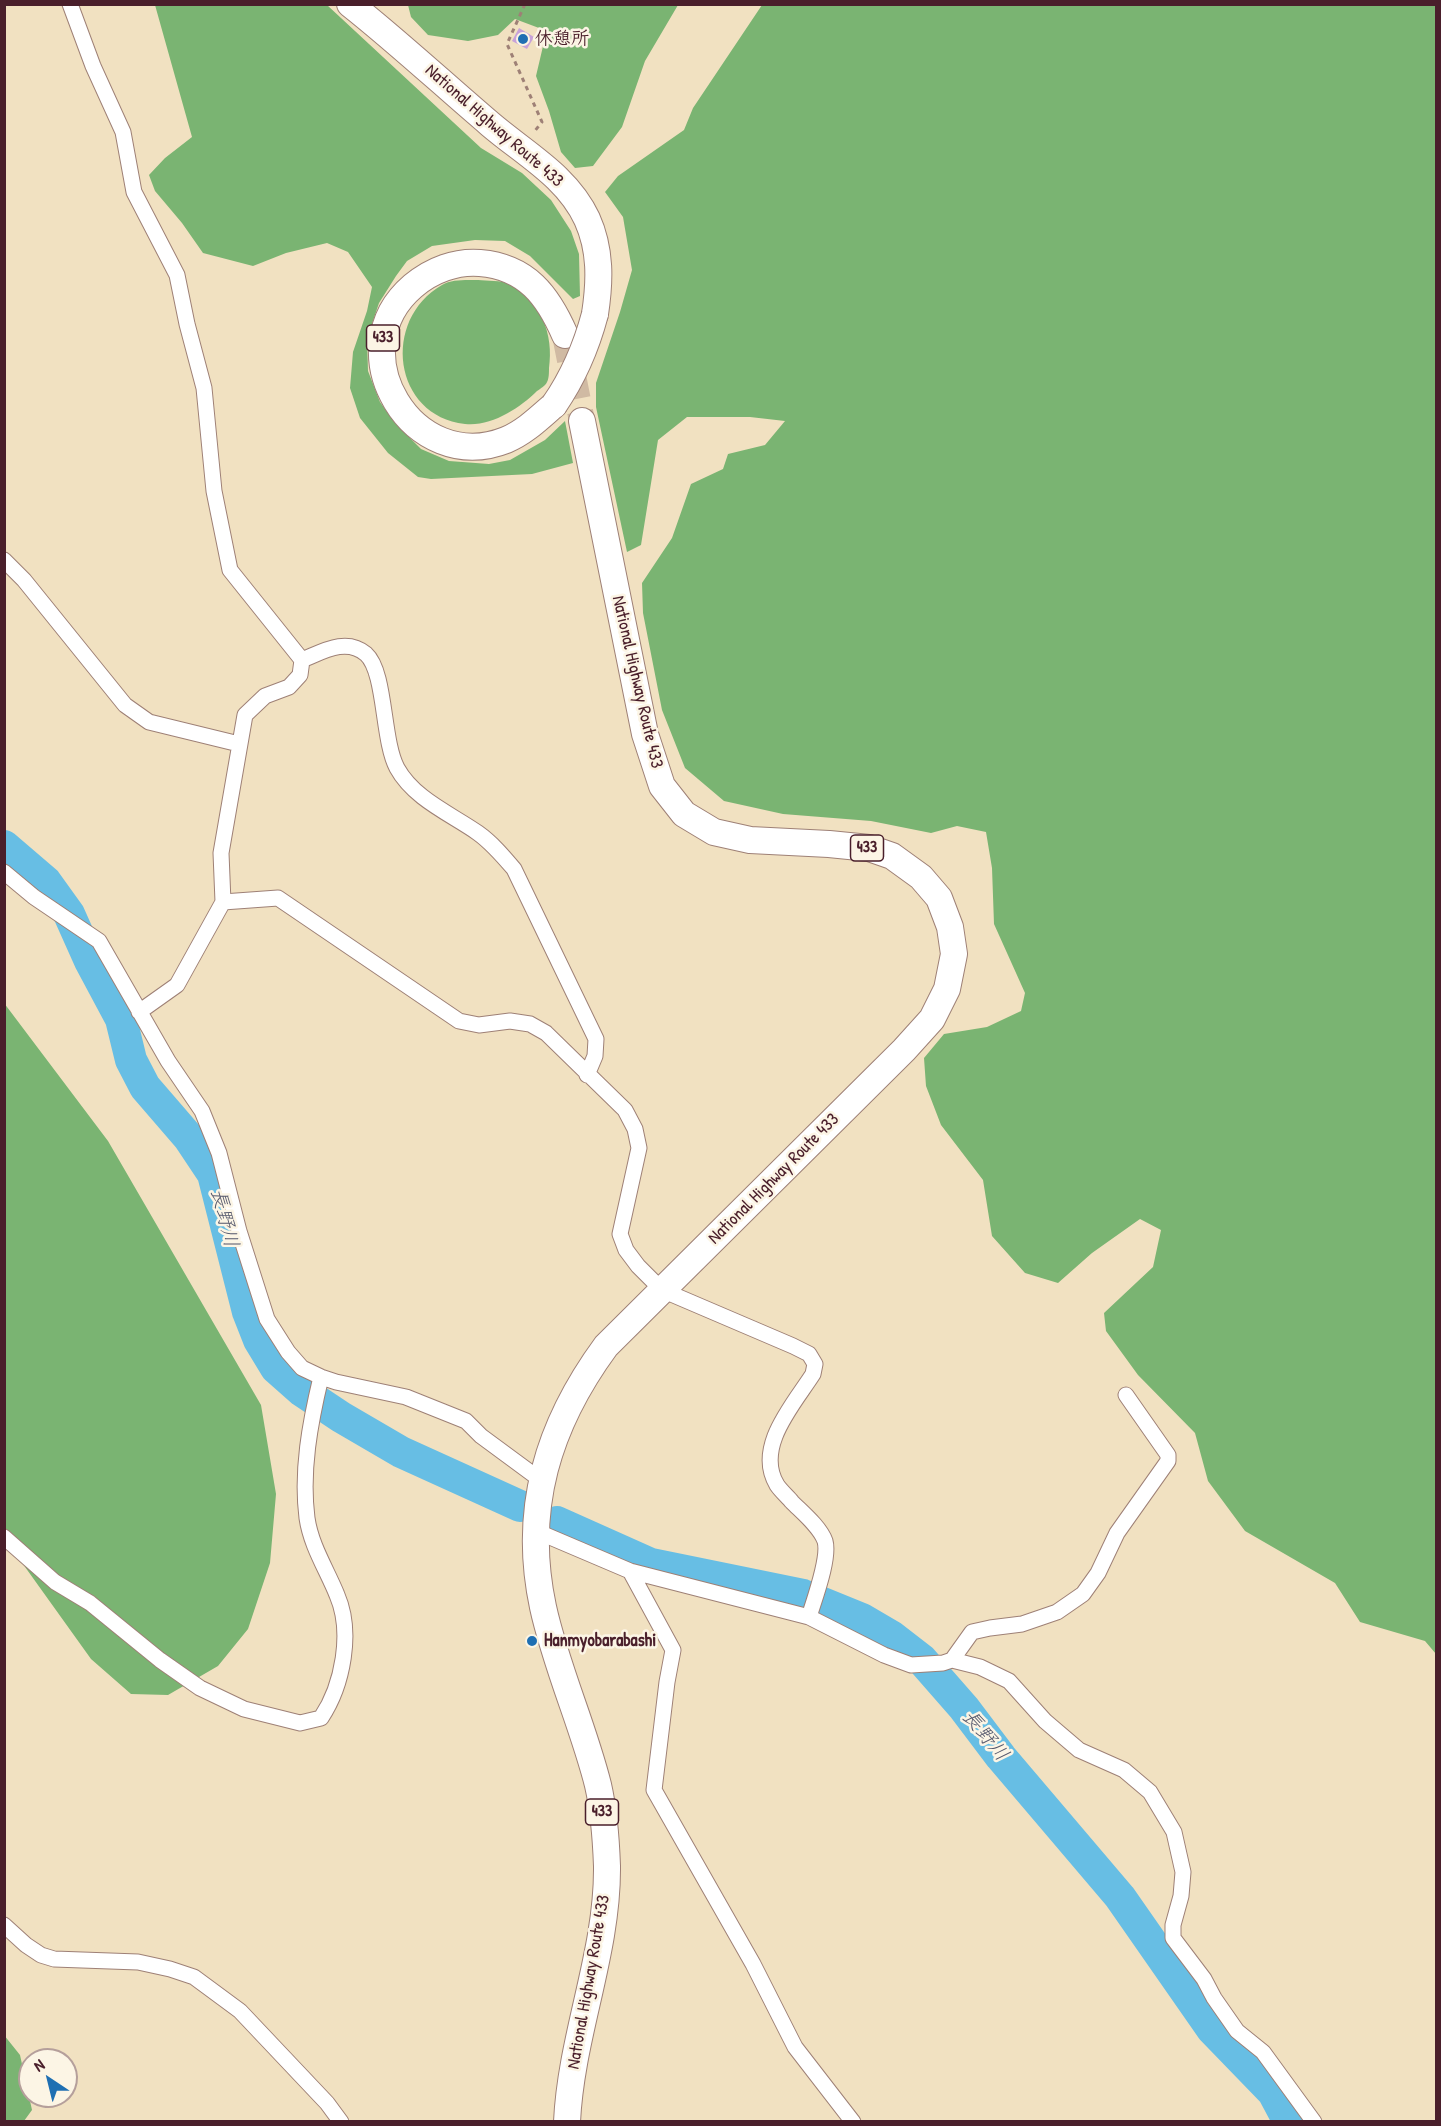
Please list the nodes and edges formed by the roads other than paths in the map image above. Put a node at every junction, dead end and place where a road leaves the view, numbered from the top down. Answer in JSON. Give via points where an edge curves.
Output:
{"nodes":[{"id":1,"x":70,"y":4,"type":"edge"},
{"id":2,"x":350,"y":4,"type":"edge"},
{"id":3,"x":565,"y":335,"type":"tunnel mouth"},
{"id":4,"x":582,"y":421,"type":"tunnel mouth"},
{"id":5,"x":4,"y":560,"type":"edge"},
{"id":6,"x":302,"y":660,"type":"junction"},
{"id":7,"x":239,"y":744,"type":"junction"},
{"id":8,"x":4,"y":872,"type":"edge"},
{"id":9,"x":223,"y":902,"type":"junction"},
{"id":10,"x":139,"y":1012,"type":"junction"},
{"id":11,"x":587,"y":1075,"type":"junction"},
{"id":12,"x":662,"y":1290,"type":"junction"},
{"id":13,"x":321,"y":1377,"type":"junction"},
{"id":14,"x":1126,"y":1395,"type":"dead end"},
{"id":15,"x":542,"y":1481,"type":"junction"},
{"id":16,"x":536,"y":1531,"type":"junction"},
{"id":17,"x":4,"y":1537,"type":"edge"},
{"id":18,"x":630,"y":1571,"type":"junction"},
{"id":19,"x":808,"y":1617,"type":"junction"},
{"id":20,"x":947,"y":1661,"type":"junction"},
{"id":21,"x":4,"y":1925,"type":"edge"},
{"id":22,"x":341,"y":2121,"type":"edge"},
{"id":23,"x":567,"y":2121,"type":"edge"},
{"id":24,"x":853,"y":2121,"type":"edge"},
{"id":25,"x":1314,"y":2121,"type":"edge"}],
"edges":[{"from":1,"to":6,"type":"street","via":[[123,132],[134,192],[177,275],[204,388],[214,491],[230,570]]},
{"from":2,"to":3,"type":"highway","name":"National Highway Route 433","number":"433","bridge":true,"via":[[562,182],[587,220],[599,264],[595,314],[580,362],[554,405],[526,429],[494,444],[470,446],[435,438],[406,417],[393,398],[382,364],[383,340],[390,318],[410,289],[440,269],[486,264],[530,281],[553,308]]},
{"from":4,"to":12,"type":"highway","name":"National Highway Route 433","number":"433","via":[[645,734],[662,786],[684,814],[714,832],[750,840],[869,848],[892,856],[921,877],[939,898],[950,927],[954,954],[947,989],[932,1019]]},
{"from":5,"to":7,"type":"street","via":[[125,705],[149,722]]},
{"from":6,"to":7,"type":"street","via":[[300,675],[289,687],[265,696],[245,715]]},
{"from":6,"to":11,"type":"street","via":[[337,645],[365,654],[376,668],[387,735],[396,766],[407,783],[480,835],[514,869],[596,1039],[595,1056]]},
{"from":7,"to":9,"type":"street","via":[[221,853]]},
{"from":8,"to":10,"type":"street","via":[[99,941]]},
{"from":9,"to":10,"type":"street","via":[[177,985]]},
{"from":9,"to":11,"type":"street","via":[[278,898],[459,1021],[479,1025],[510,1021],[530,1024],[546,1033]]},
{"from":10,"to":13,"type":"street","via":[[202,1112],[219,1153],[267,1319],[302,1368]]},
{"from":11,"to":12,"type":"street","via":[[625,1110],[635,1129],[639,1149],[620,1234],[626,1250]]},
{"from":12,"to":15,"type":"highway","name":"National Highway Route 433","number":"433","via":[[606,1346],[588,1371],[559,1426]]},
{"from":12,"to":19,"type":"street","via":[[793,1346],[809,1354],[815,1364],[813,1374],[777,1430],[771,1449],[771,1469],[777,1486],[817,1528],[825,1542],[824,1564]]},
{"from":13,"to":15,"type":"street","via":[[406,1397],[466,1421]]},
{"from":13,"to":17,"type":"street","via":[[305,1467],[307,1519],[315,1548],[338,1598],[345,1621],[345,1639],[334,1693],[321,1718],[300,1724],[244,1709],[200,1688],[90,1603],[55,1582]]},
{"from":14,"to":20,"type":"street","via":[[1168,1455],[1168,1461],[1118,1533],[1098,1573],[1083,1594],[1057,1612],[1022,1624],[972,1632]]},
{"from":15,"to":16,"type":"highway","name":"National Highway Route 433","number":"433"},
{"from":16,"to":18,"type":"street"},
{"from":16,"to":23,"type":"highway","name":"National Highway Route 433","number":"433","via":[[543,1607],[598,1787],[605,1827],[605,1907]]},
{"from":18,"to":19,"type":"street"},
{"from":18,"to":24,"type":"street","via":[[673,1650],[654,1790],[753,1964],[795,2047]]},
{"from":19,"to":20,"type":"street","via":[[911,1665]]},
{"from":20,"to":25,"type":"street","via":[[980,1667],[1009,1681],[1044,1721],[1079,1749],[1124,1770],[1150,1792],[1174,1832],[1183,1872],[1173,1938],[1237,2031],[1263,2052]]},
{"from":21,"to":22,"type":"street","via":[[26,1945],[54,1959],[138,1962],[194,1977],[240,2011]]}]}
